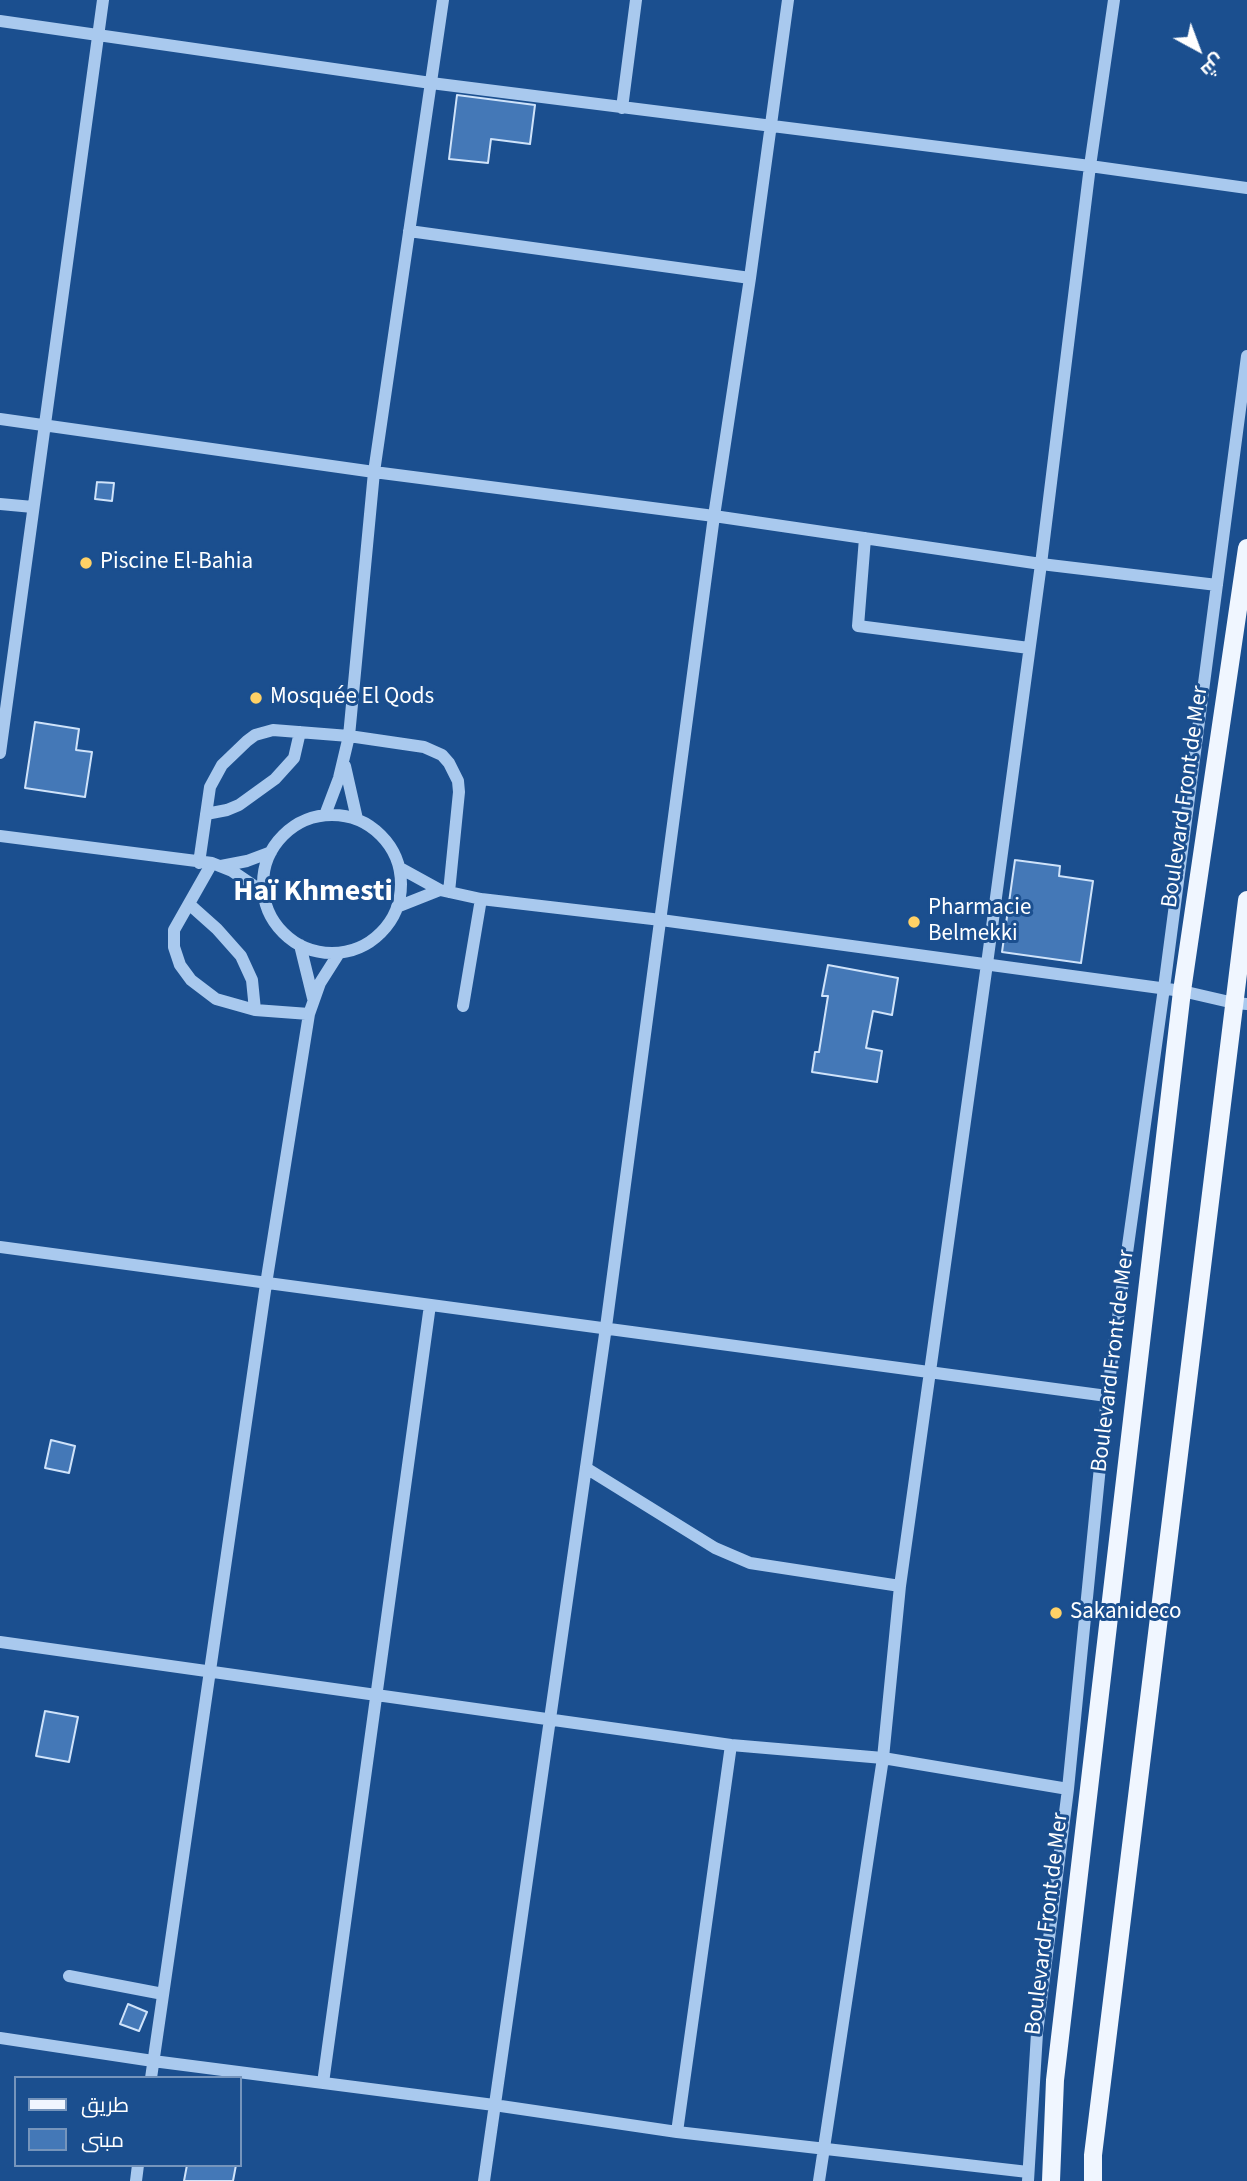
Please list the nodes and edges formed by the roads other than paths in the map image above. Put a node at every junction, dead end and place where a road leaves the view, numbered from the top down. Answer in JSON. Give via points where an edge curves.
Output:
{"nodes":[{"id":1,"x":103,"y":0,"type":"edge"},
{"id":2,"x":443,"y":0,"type":"edge"},
{"id":3,"x":636,"y":0,"type":"edge"},
{"id":4,"x":788,"y":0,"type":"edge"},
{"id":5,"x":1114,"y":0,"type":"edge"},
{"id":6,"x":0,"y":21,"type":"edge"},
{"id":7,"x":98,"y":34,"type":"junction"},
{"id":8,"x":430,"y":83,"type":"junction"},
{"id":9,"x":622,"y":108,"type":"junction"},
{"id":10,"x":771,"y":127,"type":"junction"},
{"id":11,"x":1090,"y":166,"type":"junction"},
{"id":12,"x":1247,"y":188,"type":"edge"},
{"id":13,"x":410,"y":231,"type":"junction"},
{"id":14,"x":750,"y":278,"type":"junction"},
{"id":15,"x":1247,"y":356,"type":"edge"},
{"id":16,"x":0,"y":419,"type":"edge"},
{"id":17,"x":43,"y":424,"type":"junction"},
{"id":18,"x":374,"y":472,"type":"junction"},
{"id":19,"x":0,"y":504,"type":"edge"},
{"id":20,"x":33,"y":507,"type":"junction"},
{"id":21,"x":714,"y":516,"type":"junction"},
{"id":22,"x":865,"y":538,"type":"junction"},
{"id":23,"x":1247,"y":548,"type":"edge"},
{"id":24,"x":1041,"y":564,"type":"junction"},
{"id":25,"x":1217,"y":585,"type":"junction"},
{"id":26,"x":1029,"y":649,"type":"junction"},
{"id":27,"x":300,"y":732,"type":"junction"},
{"id":28,"x":349,"y":736,"type":"junction"},
{"id":29,"x":0,"y":753,"type":"edge"},
{"id":30,"x":344,"y":758,"type":"junction"},
{"id":31,"x":206,"y":814,"type":"junction"},
{"id":32,"x":325,"y":815,"type":"junction"},
{"id":33,"x":356,"y":819,"type":"junction"},
{"id":34,"x":0,"y":836,"type":"edge"},
{"id":35,"x":271,"y":852,"type":"junction"},
{"id":36,"x":211,"y":864,"type":"junction"},
{"id":37,"x":400,"y":868,"type":"junction"},
{"id":38,"x":445,"y":891,"type":"junction"},
{"id":39,"x":263,"y":892,"type":"junction"},
{"id":40,"x":481,"y":900,"type":"junction"},
{"id":41,"x":1247,"y":900,"type":"edge"},
{"id":42,"x":189,"y":904,"type":"junction"},
{"id":43,"x":397,"y":907,"type":"junction"},
{"id":44,"x":661,"y":920,"type":"junction"},
{"id":45,"x":300,"y":945,"type":"junction"},
{"id":46,"x":339,"y":953,"type":"junction"},
{"id":47,"x":987,"y":964,"type":"junction"},
{"id":48,"x":1173,"y":989,"type":"junction"},
{"id":49,"x":313,"y":999,"type":"junction"},
{"id":50,"x":1240,"y":1003,"type":"edge"},
{"id":51,"x":463,"y":1006,"type":"dead end"},
{"id":52,"x":255,"y":1010,"type":"junction"},
{"id":53,"x":309,"y":1014,"type":"junction"},
{"id":54,"x":0,"y":1247,"type":"edge"},
{"id":55,"x":266,"y":1284,"type":"junction"},
{"id":56,"x":430,"y":1305,"type":"junction"},
{"id":57,"x":606,"y":1327,"type":"junction"},
{"id":58,"x":930,"y":1374,"type":"junction"},
{"id":59,"x":1107,"y":1396,"type":"junction"},
{"id":60,"x":586,"y":1468,"type":"junction"},
{"id":61,"x":900,"y":1586,"type":"junction"},
{"id":62,"x":0,"y":1642,"type":"edge"},
{"id":63,"x":210,"y":1671,"type":"junction"},
{"id":64,"x":377,"y":1694,"type":"junction"},
{"id":65,"x":550,"y":1718,"type":"junction"},
{"id":66,"x":731,"y":1745,"type":"junction"},
{"id":67,"x":883,"y":1758,"type":"junction"},
{"id":68,"x":1068,"y":1788,"type":"junction"},
{"id":69,"x":69,"y":1976,"type":"dead end"},
{"id":70,"x":163,"y":1994,"type":"junction"},
{"id":71,"x":0,"y":2038,"type":"edge"},
{"id":72,"x":153,"y":2061,"type":"junction"},
{"id":73,"x":151,"y":2076,"type":"edge"},
{"id":74,"x":323,"y":2083,"type":"junction"},
{"id":75,"x":494,"y":2105,"type":"junction"},
{"id":76,"x":677,"y":2132,"type":"junction"},
{"id":77,"x":823,"y":2149,"type":"junction"},
{"id":78,"x":1028,"y":2177,"type":"edge"},
{"id":79,"x":484,"y":2181,"type":"edge"},
{"id":80,"x":819,"y":2181,"type":"edge"},
{"id":81,"x":1051,"y":2181,"type":"edge"},
{"id":82,"x":1093,"y":2181,"type":"edge"}],
"edges":[{"from":1,"to":7,"type":"street"},
{"from":2,"to":8,"type":"street"},
{"from":3,"to":9,"type":"street"},
{"from":4,"to":10,"type":"street"},
{"from":5,"to":11,"type":"street"},
{"from":6,"to":7,"type":"street"},
{"from":7,"to":8,"type":"street"},
{"from":7,"to":17,"type":"street"},
{"from":8,"to":9,"type":"street"},
{"from":8,"to":13,"type":"street"},
{"from":9,"to":10,"type":"street"},
{"from":10,"to":11,"type":"street"},
{"from":10,"to":14,"type":"street"},
{"from":11,"to":12,"type":"street"},
{"from":11,"to":24,"type":"street"},
{"from":13,"to":14,"type":"street"},
{"from":13,"to":18,"type":"street"},
{"from":14,"to":21,"type":"street"},
{"from":15,"to":25,"type":"street"},
{"from":16,"to":17,"type":"street"},
{"from":17,"to":18,"type":"street"},
{"from":17,"to":20,"type":"street"},
{"from":18,"to":21,"type":"street"},
{"from":18,"to":28,"type":"street"},
{"from":19,"to":20,"type":"street"},
{"from":20,"to":29,"type":"street"},
{"from":21,"to":22,"type":"street"},
{"from":21,"to":44,"type":"street"},
{"from":22,"to":24,"type":"street"},
{"from":22,"to":26,"type":"street","via":[[858,626]]},
{"from":23,"to":48,"type":"main road","name":"Boulevard Front de Mer"},
{"from":24,"to":25,"type":"street"},
{"from":24,"to":26,"type":"street"},
{"from":25,"to":48,"type":"street"},
{"from":26,"to":47,"type":"street"},
{"from":27,"to":28,"type":"street"},
{"from":27,"to":31,"type":"street","via":[[293,758],[275,779],[239,805]]},
{"from":27,"to":31,"type":"street","via":[[273,730],[247,741],[215,775]]},
{"from":28,"to":30,"type":"street"},
{"from":28,"to":38,"type":"street","via":[[424,747],[442,755],[455,771],[458,792]]},
{"from":30,"to":32,"type":"street"},
{"from":30,"to":33,"type":"street"},
{"from":31,"to":36,"type":"street"},
{"from":32,"to":33,"type":"street"},
{"from":32,"to":35,"type":"street","via":[[293,827]]},
{"from":33,"to":37,"type":"street","via":[[388,844]]},
{"from":34,"to":36,"type":"street"},
{"from":35,"to":36,"type":"street","via":[[247,861]]},
{"from":35,"to":39,"type":"street"},
{"from":36,"to":39,"type":"street","via":[[243,877]]},
{"from":36,"to":42,"type":"street"},
{"from":37,"to":38,"type":"street"},
{"from":37,"to":43,"type":"street"},
{"from":38,"to":40,"type":"street"},
{"from":38,"to":43,"type":"street"},
{"from":39,"to":45,"type":"street","via":[[279,929]]},
{"from":40,"to":44,"type":"street"},
{"from":40,"to":51,"type":"street"},
{"from":41,"to":50,"type":"main road"},
{"from":42,"to":52,"type":"street","via":[[241,956],[252,980]]},
{"from":42,"to":52,"type":"street","via":[[174,930],[180,965],[216,999]]},
{"from":43,"to":46,"type":"street","via":[[381,933]]},
{"from":44,"to":47,"type":"street"},
{"from":44,"to":57,"type":"street"},
{"from":45,"to":46,"type":"street"},
{"from":45,"to":49,"type":"street"},
{"from":46,"to":49,"type":"street"},
{"from":47,"to":48,"type":"street"},
{"from":47,"to":58,"type":"street"},
{"from":48,"to":50,"type":"street"},
{"from":48,"to":59,"type":"street"},
{"from":48,"to":81,"type":"main road","name":"Boulevard Front de Mer","via":[[1055,2080]]},
{"from":49,"to":53,"type":"street"},
{"from":50,"to":82,"type":"main road"},
{"from":52,"to":53,"type":"street"},
{"from":53,"to":55,"type":"street"},
{"from":54,"to":55,"type":"street"},
{"from":55,"to":56,"type":"street"},
{"from":55,"to":63,"type":"street"},
{"from":56,"to":57,"type":"street"},
{"from":56,"to":64,"type":"street"},
{"from":57,"to":58,"type":"street"},
{"from":57,"to":60,"type":"street"},
{"from":58,"to":59,"type":"street"},
{"from":58,"to":61,"type":"street"},
{"from":59,"to":68,"type":"street"},
{"from":60,"to":61,"type":"street","via":[[715,1548],[750,1563]]},
{"from":60,"to":65,"type":"street"},
{"from":61,"to":67,"type":"street"},
{"from":62,"to":63,"type":"street"},
{"from":63,"to":64,"type":"street"},
{"from":63,"to":70,"type":"street"},
{"from":64,"to":65,"type":"street"},
{"from":64,"to":74,"type":"street"},
{"from":65,"to":66,"type":"street"},
{"from":65,"to":75,"type":"street"},
{"from":66,"to":67,"type":"street"},
{"from":66,"to":76,"type":"street"},
{"from":67,"to":68,"type":"street"},
{"from":67,"to":77,"type":"street"},
{"from":68,"to":78,"type":"street","via":[[1037,2033]]},
{"from":69,"to":70,"type":"street"},
{"from":70,"to":72,"type":"street"},
{"from":71,"to":72,"type":"street"},
{"from":72,"to":73,"type":"street"},
{"from":72,"to":74,"type":"street"},
{"from":74,"to":75,"type":"street"},
{"from":75,"to":76,"type":"street"},
{"from":75,"to":79,"type":"street"},
{"from":76,"to":77,"type":"street"},
{"from":77,"to":78,"type":"street"},
{"from":77,"to":80,"type":"street"}]}
